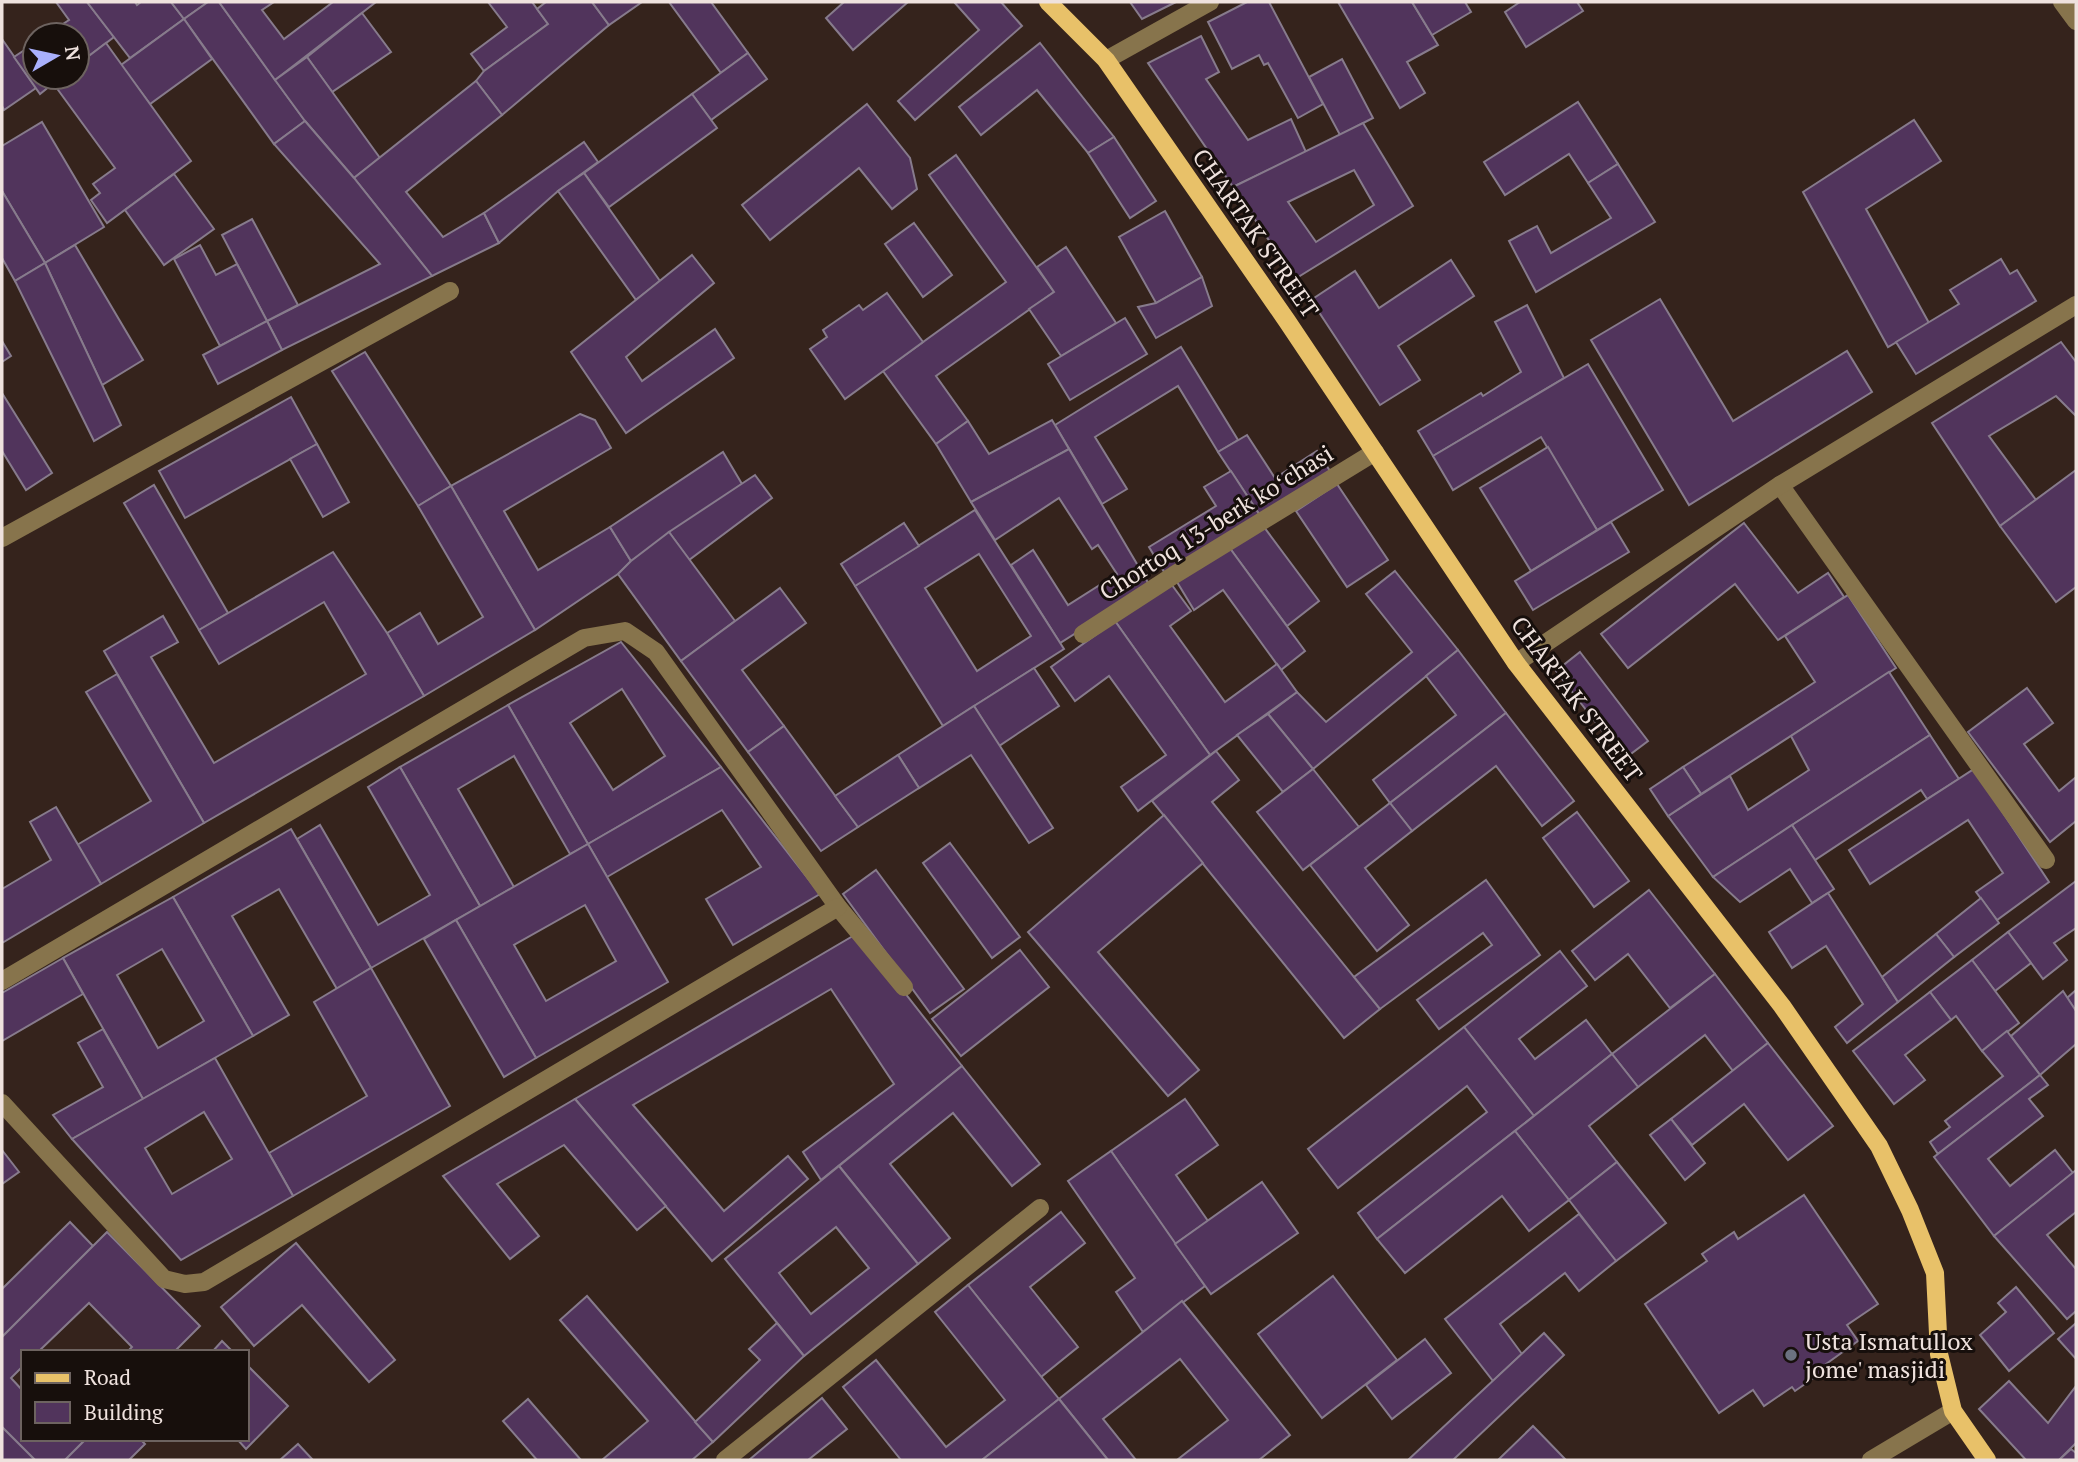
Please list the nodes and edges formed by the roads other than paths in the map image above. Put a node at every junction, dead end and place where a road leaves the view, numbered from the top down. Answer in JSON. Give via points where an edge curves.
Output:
{"nodes":[{"id":1,"x":1048,"y":2,"type":"edge"},
{"id":2,"x":1210,"y":2,"type":"edge"},
{"id":3,"x":2062,"y":2,"type":"edge"},
{"id":4,"x":2076,"y":21,"type":"edge"},
{"id":5,"x":1106,"y":60,"type":"junction"},
{"id":6,"x":450,"y":291,"type":"dead end"},
{"id":7,"x":2076,"y":305,"type":"edge"},
{"id":8,"x":1375,"y":452,"type":"junction"},
{"id":9,"x":1780,"y":485,"type":"junction"},
{"id":10,"x":2,"y":538,"type":"edge"},
{"id":11,"x":1083,"y":634,"type":"dead end"},
{"id":12,"x":1516,"y":663,"type":"junction"},
{"id":13,"x":2046,"y":860,"type":"dead end"},
{"id":14,"x":838,"y":907,"type":"junction"},
{"id":15,"x":2,"y":981,"type":"edge"},
{"id":16,"x":904,"y":987,"type":"dead end"},
{"id":17,"x":2,"y":1103,"type":"edge"},
{"id":18,"x":1040,"y":1208,"type":"dead end"},
{"id":19,"x":1953,"y":1411,"type":"junction"},
{"id":20,"x":725,"y":1460,"type":"edge"},
{"id":21,"x":1871,"y":1460,"type":"edge"},
{"id":22,"x":1987,"y":1460,"type":"edge"}],
"edges":[{"from":1,"to":5,"type":"main road","name":"CHARTAK STREET"},
{"from":2,"to":5,"type":"street"},
{"from":3,"to":4,"type":"street"},
{"from":5,"to":8,"type":"main road","name":"CHARTAK STREET"},
{"from":6,"to":10,"type":"street"},
{"from":7,"to":9,"type":"street"},
{"from":8,"to":11,"type":"street","name":"Chortoq 13-berk koʻchasi"},
{"from":8,"to":12,"type":"main road","name":"CHARTAK STREET"},
{"from":9,"to":12,"type":"street"},
{"from":9,"to":13,"type":"street"},
{"from":12,"to":19,"type":"main road","name":"CHARTAK STREET","via":[[1782,1006],[1879,1146],[1935,1273],[1939,1354]]},
{"from":14,"to":15,"type":"street","via":[[656,652],[625,631],[584,639]]},
{"from":14,"to":16,"type":"street"},
{"from":14,"to":17,"type":"street","via":[[204,1282],[164,1279]]},
{"from":18,"to":20,"type":"street"},
{"from":19,"to":21,"type":"street"},
{"from":19,"to":22,"type":"main road","name":"CHARTAK STREET"}]}
